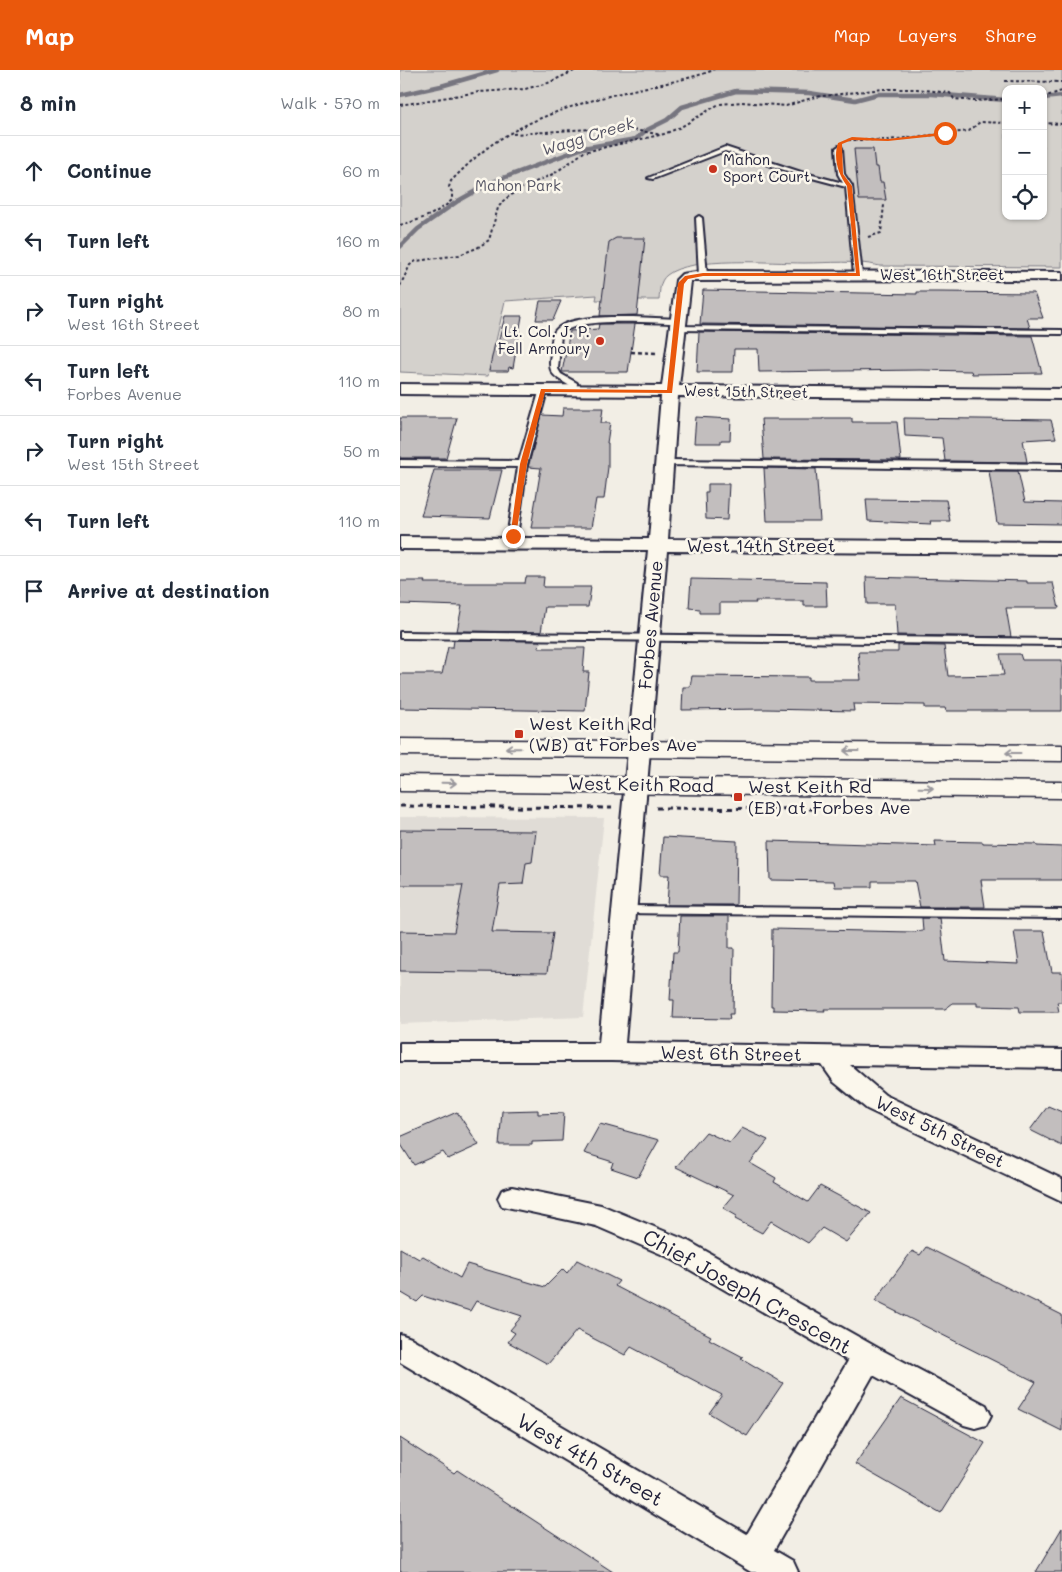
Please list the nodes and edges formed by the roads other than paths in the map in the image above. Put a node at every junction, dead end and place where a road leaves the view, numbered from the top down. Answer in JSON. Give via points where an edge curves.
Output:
{"nodes":[{"id":1,"x":839,"y":148,"type":"road end"},
{"id":2,"x":650,"y":178,"type":"dead end"},
{"id":3,"x":849,"y":186,"type":"junction"},
{"id":4,"x":699,"y":218,"type":"dead end"},
{"id":5,"x":703,"y":275,"type":"junction"},
{"id":6,"x":858,"y":275,"type":"junction"},
{"id":7,"x":1062,"y":276,"type":"edge"},
{"id":8,"x":677,"y":325,"type":"junction"},
{"id":9,"x":1062,"y":332,"type":"edge"},
{"id":10,"x":400,"y":389,"type":"edge"},
{"id":11,"x":543,"y":391,"type":"junction"},
{"id":12,"x":573,"y":391,"type":"junction"},
{"id":13,"x":670,"y":392,"type":"junction"},
{"id":14,"x":1062,"y":394,"type":"edge"},
{"id":15,"x":400,"y":463,"type":"edge"},
{"id":16,"x":664,"y":463,"type":"junction"},
{"id":17,"x":524,"y":464,"type":"junction"},
{"id":18,"x":1062,"y":467,"type":"edge"},
{"id":19,"x":400,"y":543,"type":"edge"},
{"id":20,"x":511,"y":544,"type":"junction"},
{"id":21,"x":658,"y":545,"type":"junction"},
{"id":22,"x":1062,"y":548,"type":"edge"},
{"id":23,"x":400,"y":636,"type":"edge"},
{"id":24,"x":650,"y":637,"type":"junction"},
{"id":25,"x":1062,"y":642,"type":"edge"},
{"id":26,"x":400,"y":747,"type":"edge"},
{"id":27,"x":639,"y":749,"type":"junction"},
{"id":28,"x":1062,"y":753,"type":"edge"},
{"id":29,"x":400,"y":783,"type":"edge"},
{"id":30,"x":636,"y":785,"type":"junction"},
{"id":31,"x":1062,"y":790,"type":"edge"},
{"id":32,"x":625,"y":910,"type":"junction"},
{"id":33,"x":1062,"y":914,"type":"edge"},
{"id":34,"x":400,"y":1052,"type":"edge"},
{"id":35,"x":611,"y":1052,"type":"junction"},
{"id":36,"x":830,"y":1056,"type":"junction"},
{"id":37,"x":1062,"y":1059,"type":"edge"},
{"id":38,"x":1062,"y":1191,"type":"edge"},
{"id":39,"x":512,"y":1198,"type":"dead end"},
{"id":40,"x":400,"y":1347,"type":"edge"},
{"id":41,"x":867,"y":1357,"type":"junction"},
{"id":42,"x":975,"y":1415,"type":"dead end"},
{"id":43,"x":753,"y":1555,"type":"junction"},
{"id":44,"x":781,"y":1572,"type":"edge"}],
"edges":[{"from":1,"to":3,"type":"lane","via":[[841,174]]},
{"from":2,"to":3,"type":"lane","via":[[725,149]]},
{"from":3,"to":6,"type":"lane"},
{"from":4,"to":5,"type":"lane"},
{"from":5,"to":6,"type":"street","name":"West 16th Street"},
{"from":5,"to":8,"type":"street","name":"Forbes Avenue","via":[[683,280]]},
{"from":6,"to":7,"type":"street","name":"West 16th Street"},
{"from":8,"to":9,"type":"lane"},
{"from":8,"to":12,"type":"lane","via":[[593,320],[563,327],[558,331],[552,367],[556,374],[574,386]]},
{"from":8,"to":13,"type":"street","name":"Forbes Avenue"},
{"from":10,"to":11,"type":"street","name":"West 15th Street"},
{"from":11,"to":12,"type":"street","name":"West 15th Street"},
{"from":11,"to":17,"type":"lane"},
{"from":12,"to":13,"type":"street","name":"West 15th Street"},
{"from":13,"to":14,"type":"street","name":"West 15th Street"},
{"from":13,"to":16,"type":"street","name":"Forbes Avenue"},
{"from":15,"to":17,"type":"lane"},
{"from":16,"to":18,"type":"lane"},
{"from":16,"to":21,"type":"street","name":"Forbes Avenue"},
{"from":17,"to":20,"type":"lane"},
{"from":19,"to":20,"type":"street","name":"West 14th Street"},
{"from":20,"to":21,"type":"street","name":"West 14th Street"},
{"from":21,"to":22,"type":"street","name":"West 14th Street"},
{"from":21,"to":24,"type":"street","name":"Forbes Avenue"},
{"from":23,"to":24,"type":"lane"},
{"from":24,"to":25,"type":"lane"},
{"from":24,"to":27,"type":"street","name":"Forbes Avenue"},
{"from":27,"to":26,"type":"main road","name":"West Keith Road","one_way":true},
{"from":28,"to":27,"type":"main road","name":"West Keith Road","one_way":true},
{"from":27,"to":30,"type":"street","name":"Forbes Avenue"},
{"from":29,"to":30,"type":"main road","name":"West Keith Road","one_way":true},
{"from":30,"to":31,"type":"main road","name":"West Keith Road","one_way":true},
{"from":30,"to":32,"type":"street","name":"Forbes Avenue"},
{"from":32,"to":33,"type":"lane"},
{"from":32,"to":35,"type":"street","name":"Forbes Avenue"},
{"from":34,"to":35,"type":"street","name":"West 6th Street"},
{"from":35,"to":36,"type":"street","name":"West 6th Street"},
{"from":36,"to":37,"type":"street","name":"West 6th Street"},
{"from":36,"to":38,"type":"street","name":"West 5th Street","via":[[843,1076],[876,1102]]},
{"from":39,"to":41,"type":"street","name":"Chief Joseph Crescent","via":[[601,1216],[678,1249]]},
{"from":40,"to":43,"type":"street","name":"West 4th Street"},
{"from":41,"to":42,"type":"street","name":"Chief Joseph Crescent"},
{"from":41,"to":43,"type":"street","name":"Chief Joseph Crescent"},
{"from":43,"to":44,"type":"street","name":"West 4th Street"}]}
